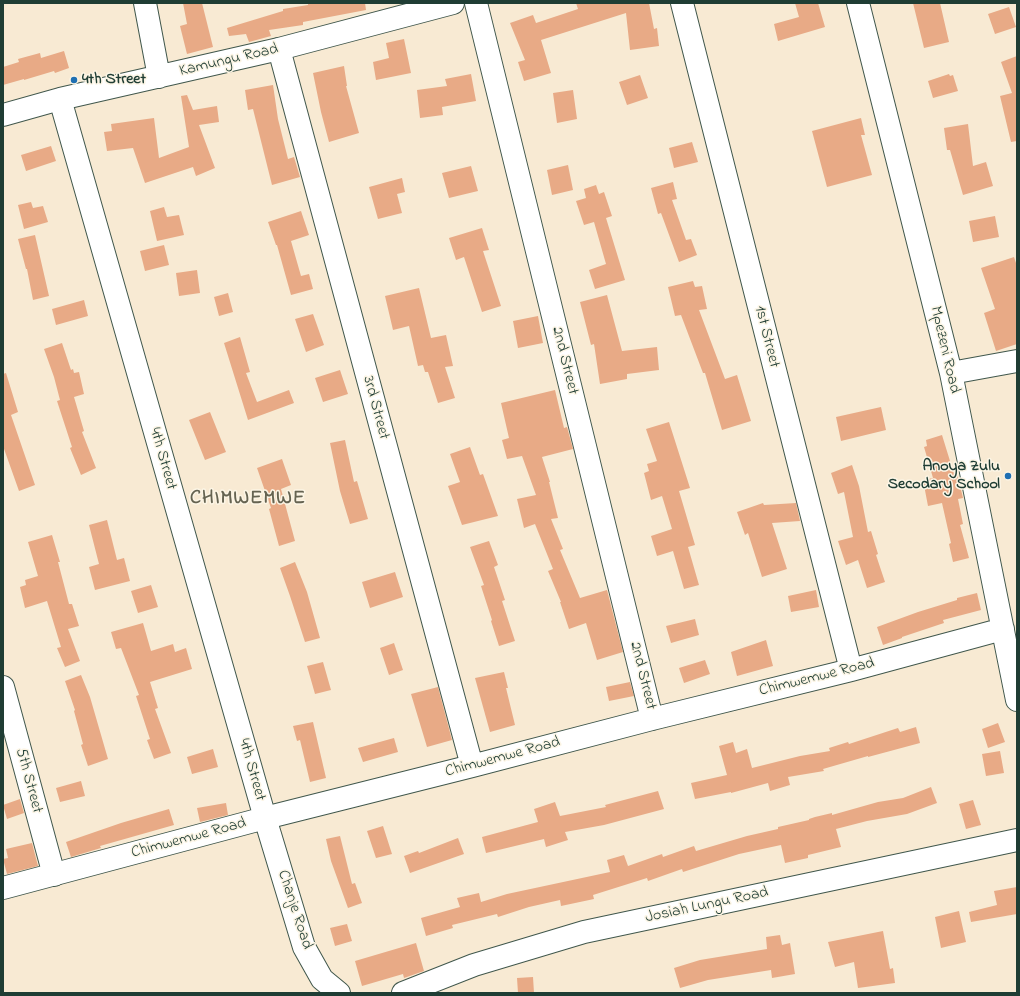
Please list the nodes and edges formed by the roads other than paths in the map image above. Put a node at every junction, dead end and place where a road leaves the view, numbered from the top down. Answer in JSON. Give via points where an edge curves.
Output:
{"nodes":[{"id":1,"x":145,"y":3,"type":"edge"},
{"id":2,"x":454,"y":3,"type":"edge"},
{"id":3,"x":476,"y":3,"type":"edge"},
{"id":4,"x":682,"y":3,"type":"edge"},
{"id":5,"x":858,"y":3,"type":"edge"},
{"id":6,"x":278,"y":49,"type":"junction"},
{"id":7,"x":160,"y":76,"type":"junction"},
{"id":8,"x":60,"y":99,"type":"junction"},
{"id":9,"x":3,"y":114,"type":"edge"},
{"id":10,"x":1017,"y":361,"type":"edge"},
{"id":11,"x":951,"y":373,"type":"junction"},
{"id":12,"x":1003,"y":629,"type":"junction"},
{"id":13,"x":851,"y":670,"type":"junction"},
{"id":14,"x":3,"y":687,"type":"edge"},
{"id":15,"x":1017,"y":700,"type":"edge"},
{"id":16,"x":652,"y":719,"type":"junction"},
{"id":17,"x":472,"y":766,"type":"junction"},
{"id":18,"x":265,"y":818,"type":"junction"},
{"id":19,"x":1017,"y":840,"type":"edge"},
{"id":20,"x":54,"y":876,"type":"junction"},
{"id":21,"x":3,"y":888,"type":"edge"},
{"id":22,"x":339,"y":993,"type":"edge"},
{"id":23,"x":403,"y":993,"type":"edge"}],
"edges":[{"from":1,"to":7,"type":"street"},
{"from":2,"to":6,"type":"street","name":"Kamungu Road"},
{"from":3,"to":16,"type":"street","name":"2nd Street"},
{"from":4,"to":13,"type":"street","name":"1st Street"},
{"from":5,"to":11,"type":"street","name":"Mpezeni Road"},
{"from":6,"to":7,"type":"street","name":"Kamungu Road"},
{"from":6,"to":17,"type":"street","name":"3rd Street"},
{"from":7,"to":8,"type":"street","name":"Kamungu Road"},
{"from":8,"to":9,"type":"street","name":"Kamungu Road"},
{"from":8,"to":18,"type":"street","name":"4th Street"},
{"from":10,"to":11,"type":"street"},
{"from":11,"to":12,"type":"street","name":"Mpezeni Road"},
{"from":12,"to":13,"type":"street","name":"Chimwemwe Road"},
{"from":12,"to":15,"type":"street","name":"Mpezeni Road"},
{"from":13,"to":16,"type":"street","name":"Chimwemwe Road"},
{"from":14,"to":20,"type":"street","name":"5th Street"},
{"from":16,"to":17,"type":"street","name":"Chimwemwe Road"},
{"from":17,"to":18,"type":"street","name":"Chimwemwe Road"},
{"from":18,"to":20,"type":"street","name":"Chimwemwe Road"},
{"from":18,"to":22,"type":"street","name":"Chanje Road","via":[[304,946],[322,980]]},
{"from":19,"to":23,"type":"street","name":"Josiah Lungu Road","via":[[584,932],[474,965]]},
{"from":20,"to":21,"type":"street","name":"Chimwemwe Road"}]}
